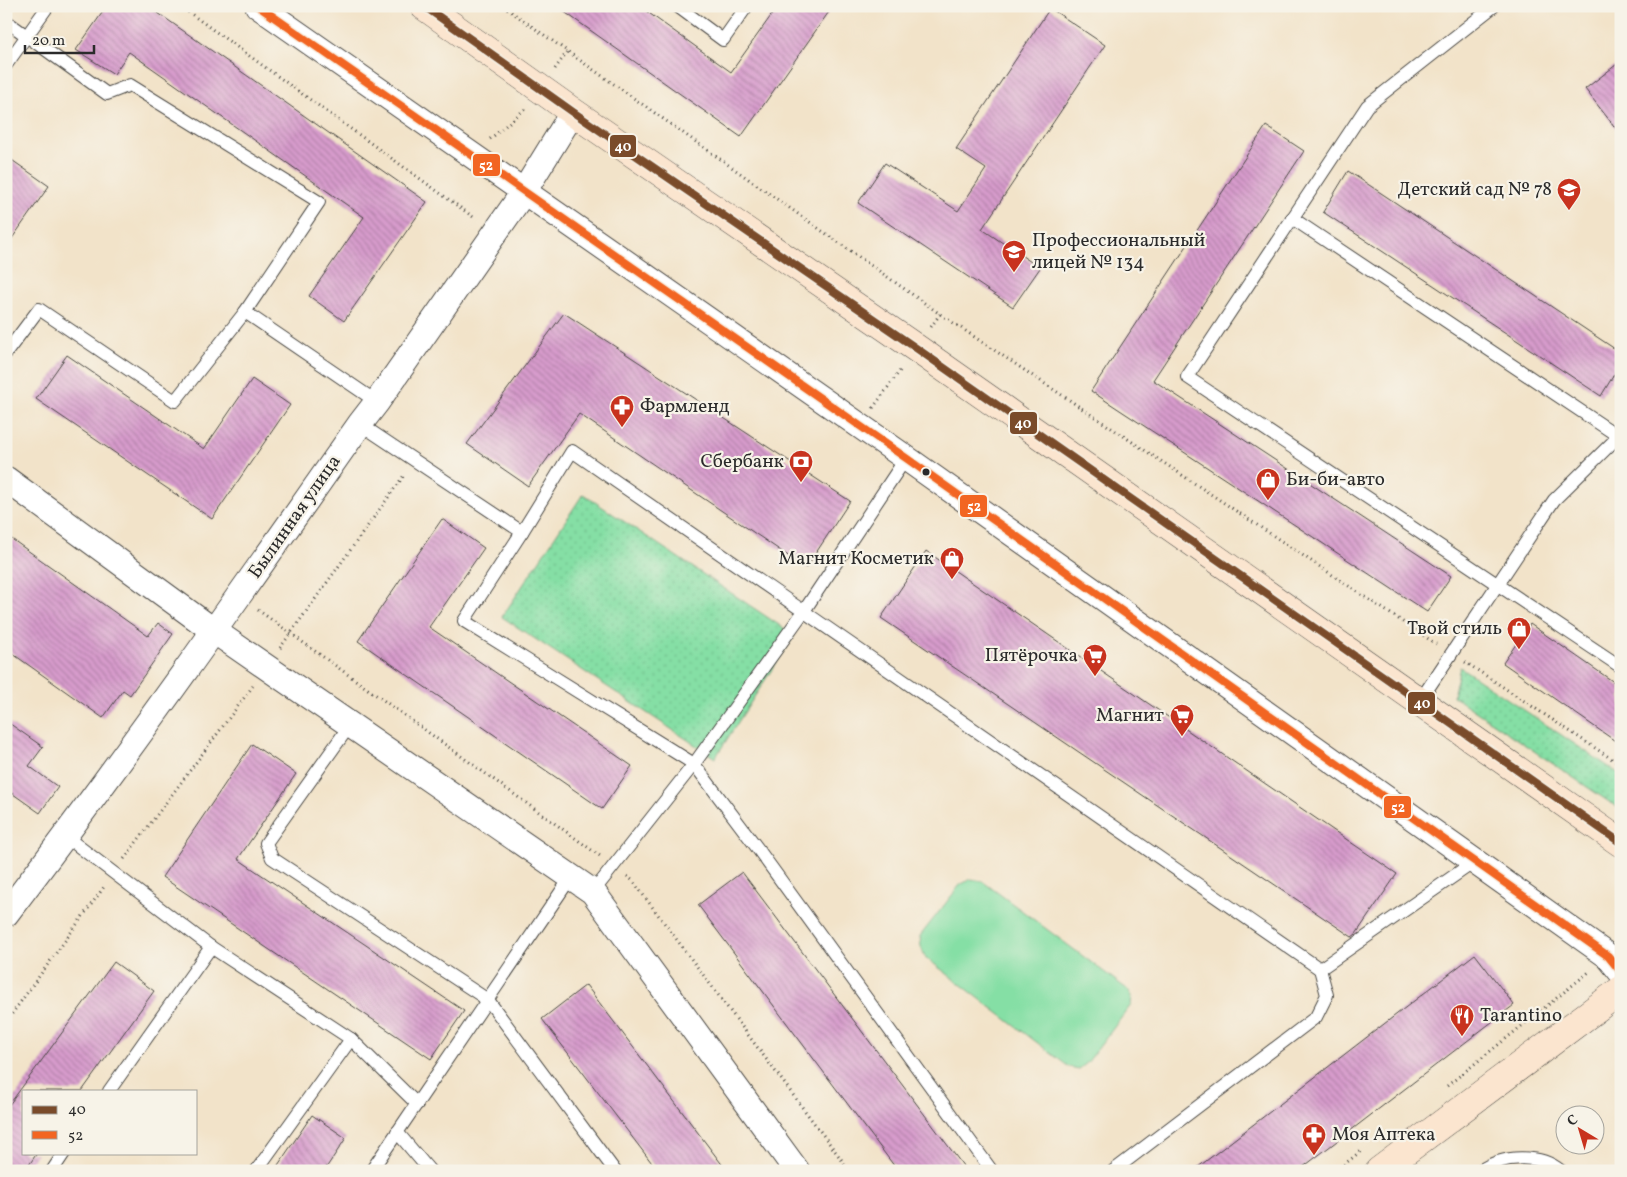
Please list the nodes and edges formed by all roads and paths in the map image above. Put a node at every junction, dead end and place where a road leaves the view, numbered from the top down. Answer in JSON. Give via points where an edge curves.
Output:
{"nodes":[{"id":1,"x":48,"y":6,"type":"edge"},
{"id":2,"x":180,"y":6,"type":"edge"},
{"id":3,"x":258,"y":6,"type":"edge"},
{"id":4,"x":424,"y":6,"type":"edge"},
{"id":5,"x":503,"y":6,"type":"edge"},
{"id":6,"x":677,"y":6,"type":"edge"},
{"id":7,"x":747,"y":6,"type":"edge"},
{"id":8,"x":1494,"y":6,"type":"edge"},
{"id":9,"x":6,"y":21,"type":"edge"},
{"id":10,"x":27,"y":36,"type":"junction"},
{"id":11,"x":567,"y":52,"type":"junction"},
{"id":12,"x":6,"y":65,"type":"edge"},
{"id":13,"x":552,"y":74,"type":"dead end"},
{"id":14,"x":527,"y":107,"type":"dead end"},
{"id":15,"x":573,"y":112,"type":"junction"},
{"id":16,"x":470,"y":156,"type":"junction"},
{"id":17,"x":523,"y":193,"type":"junction"},
{"id":18,"x":1292,"y":218,"type":"junction"},
{"id":19,"x":495,"y":233,"type":"junction"},
{"id":20,"x":245,"y":312,"type":"junction"},
{"id":21,"x":940,"y":314,"type":"junction"},
{"id":22,"x":931,"y":327,"type":"dead end"},
{"id":23,"x":6,"y":353,"type":"edge"},
{"id":24,"x":902,"y":368,"type":"dead end"},
{"id":25,"x":377,"y":402,"type":"junction"},
{"id":26,"x":360,"y":424,"type":"junction"},
{"id":27,"x":860,"y":426,"type":"junction"},
{"id":28,"x":1620,"y":435,"type":"edge"},
{"id":29,"x":906,"y":458,"type":"junction"},
{"id":30,"x":414,"y":461,"type":"junction"},
{"id":31,"x":6,"y":479,"type":"edge"},
{"id":32,"x":522,"y":532,"type":"junction"},
{"id":33,"x":1498,"y":584,"type":"junction"},
{"id":34,"x":804,"y":611,"type":"junction"},
{"id":35,"x":214,"y":631,"type":"junction"},
{"id":36,"x":1451,"y":654,"type":"junction"},
{"id":37,"x":267,"y":667,"type":"junction"},
{"id":38,"x":1621,"y":667,"type":"edge"},
{"id":39,"x":1419,"y":702,"type":"junction"},
{"id":40,"x":350,"y":725,"type":"junction"},
{"id":41,"x":694,"y":764,"type":"junction"},
{"id":42,"x":1621,"y":765,"type":"edge"},
{"id":43,"x":65,"y":836,"type":"junction"},
{"id":44,"x":1621,"y":843,"type":"edge"},
{"id":45,"x":1474,"y":862,"type":"junction"},
{"id":46,"x":114,"y":873,"type":"junction"},
{"id":47,"x":571,"y":877,"type":"junction"},
{"id":48,"x":593,"y":892,"type":"junction"},
{"id":49,"x":6,"y":914,"type":"edge"},
{"id":50,"x":211,"y":947,"type":"junction"},
{"id":51,"x":1615,"y":964,"type":"edge"},
{"id":52,"x":1320,"y":968,"type":"junction"},
{"id":53,"x":1621,"y":990,"type":"edge"},
{"id":54,"x":488,"y":1000,"type":"junction"},
{"id":55,"x":6,"y":1022,"type":"edge"},
{"id":56,"x":351,"y":1040,"type":"junction"},
{"id":57,"x":109,"y":1090,"type":"edge"},
{"id":58,"x":1440,"y":1092,"type":"dead end"},
{"id":59,"x":417,"y":1104,"type":"junction"},
{"id":60,"x":397,"y":1132,"type":"junction"},
{"id":61,"x":63,"y":1154,"type":"edge"},
{"id":62,"x":1372,"y":1159,"type":"edge"},
{"id":63,"x":52,"y":1171,"type":"edge"},
{"id":64,"x":256,"y":1171,"type":"edge"},
{"id":65,"x":371,"y":1171,"type":"edge"},
{"id":66,"x":430,"y":1171,"type":"edge"},
{"id":67,"x":615,"y":1171,"type":"edge"},
{"id":68,"x":797,"y":1171,"type":"edge"},
{"id":69,"x":992,"y":1171,"type":"edge"},
{"id":70,"x":1113,"y":1171,"type":"edge"},
{"id":71,"x":1336,"y":1171,"type":"edge"},
{"id":72,"x":1480,"y":1171,"type":"edge"},
{"id":73,"x":1561,"y":1171,"type":"edge"}],
"edges":[{"from":1,"to":10,"type":"lane"},
{"from":2,"to":19,"type":"path"},
{"from":3,"to":16,"type":"street"},
{"from":4,"to":15,"type":"main road"},
{"from":5,"to":11,"type":"path"},
{"from":6,"to":7,"type":"lane","via":[[724,40]]},
{"from":8,"to":18,"type":"lane","via":[[1367,106]]},
{"from":9,"to":10,"type":"lane"},
{"from":10,"to":12,"type":"lane"},
{"from":10,"to":20,"type":"lane","via":[[107,94],[130,85],[318,202]]},
{"from":11,"to":13,"type":"path"},
{"from":11,"to":21,"type":"path"},
{"from":14,"to":16,"type":"path"},
{"from":15,"to":17,"type":"street","name":"Былинная улица"},
{"from":15,"to":39,"type":"main road"},
{"from":16,"to":17,"type":"street"},
{"from":17,"to":19,"type":"street","name":"Былинная улица"},
{"from":17,"to":27,"type":"street"},
{"from":18,"to":28,"type":"lane"},
{"from":18,"to":33,"type":"lane","via":[[1187,377]]},
{"from":19,"to":25,"type":"street","name":"Былинная улица"},
{"from":20,"to":23,"type":"lane","via":[[175,401],[39,309]]},
{"from":20,"to":25,"type":"lane"},
{"from":21,"to":22,"type":"path"},
{"from":21,"to":36,"type":"path"},
{"from":24,"to":27,"type":"path"},
{"from":25,"to":26,"type":"street","name":"Былинная улица"},
{"from":26,"to":30,"type":"lane"},
{"from":26,"to":35,"type":"street","name":"Былинная улица"},
{"from":27,"to":29,"type":"street"},
{"from":28,"to":33,"type":"lane","via":[[1554,500]]},
{"from":29,"to":34,"type":"lane"},
{"from":29,"to":45,"type":"street"},
{"from":30,"to":32,"type":"lane"},
{"from":30,"to":37,"type":"path"},
{"from":31,"to":35,"type":"street"},
{"from":32,"to":34,"type":"lane","via":[[572,452]]},
{"from":32,"to":41,"type":"lane","via":[[464,621]]},
{"from":33,"to":36,"type":"lane"},
{"from":33,"to":38,"type":"lane"},
{"from":34,"to":41,"type":"lane"},
{"from":34,"to":52,"type":"lane"},
{"from":35,"to":37,"type":"street"},
{"from":35,"to":43,"type":"street","name":"Былинная улица"},
{"from":36,"to":39,"type":"lane"},
{"from":36,"to":42,"type":"path"},
{"from":37,"to":40,"type":"street"},
{"from":37,"to":46,"type":"path"},
{"from":39,"to":44,"type":"main road"},
{"from":40,"to":47,"type":"street"},
{"from":40,"to":54,"type":"lane","via":[[266,843],[272,858]]},
{"from":41,"to":48,"type":"lane"},
{"from":41,"to":69,"type":"lane"},
{"from":43,"to":46,"type":"lane"},
{"from":43,"to":49,"type":"street","name":"Былинная улица"},
{"from":45,"to":51,"type":"street"},
{"from":45,"to":52,"type":"lane"},
{"from":46,"to":50,"type":"lane"},
{"from":46,"to":55,"type":"path"},
{"from":47,"to":48,"type":"street"},
{"from":47,"to":54,"type":"lane"},
{"from":48,"to":68,"type":"street"},
{"from":50,"to":56,"type":"lane"},
{"from":50,"to":57,"type":"lane"},
{"from":51,"to":58,"type":"path"},
{"from":52,"to":70,"type":"lane","via":[[1327,995],[1316,1016]]},
{"from":53,"to":62,"type":"main road"},
{"from":54,"to":59,"type":"lane"},
{"from":54,"to":67,"type":"lane"},
{"from":56,"to":59,"type":"lane"},
{"from":56,"to":64,"type":"lane"},
{"from":59,"to":60,"type":"lane"},
{"from":60,"to":65,"type":"lane"},
{"from":60,"to":66,"type":"lane"},
{"from":61,"to":63,"type":"lane"},
{"from":62,"to":71,"type":"path"},
{"from":72,"to":73,"type":"lane","via":[[1512,1158],[1540,1160]]}]}
